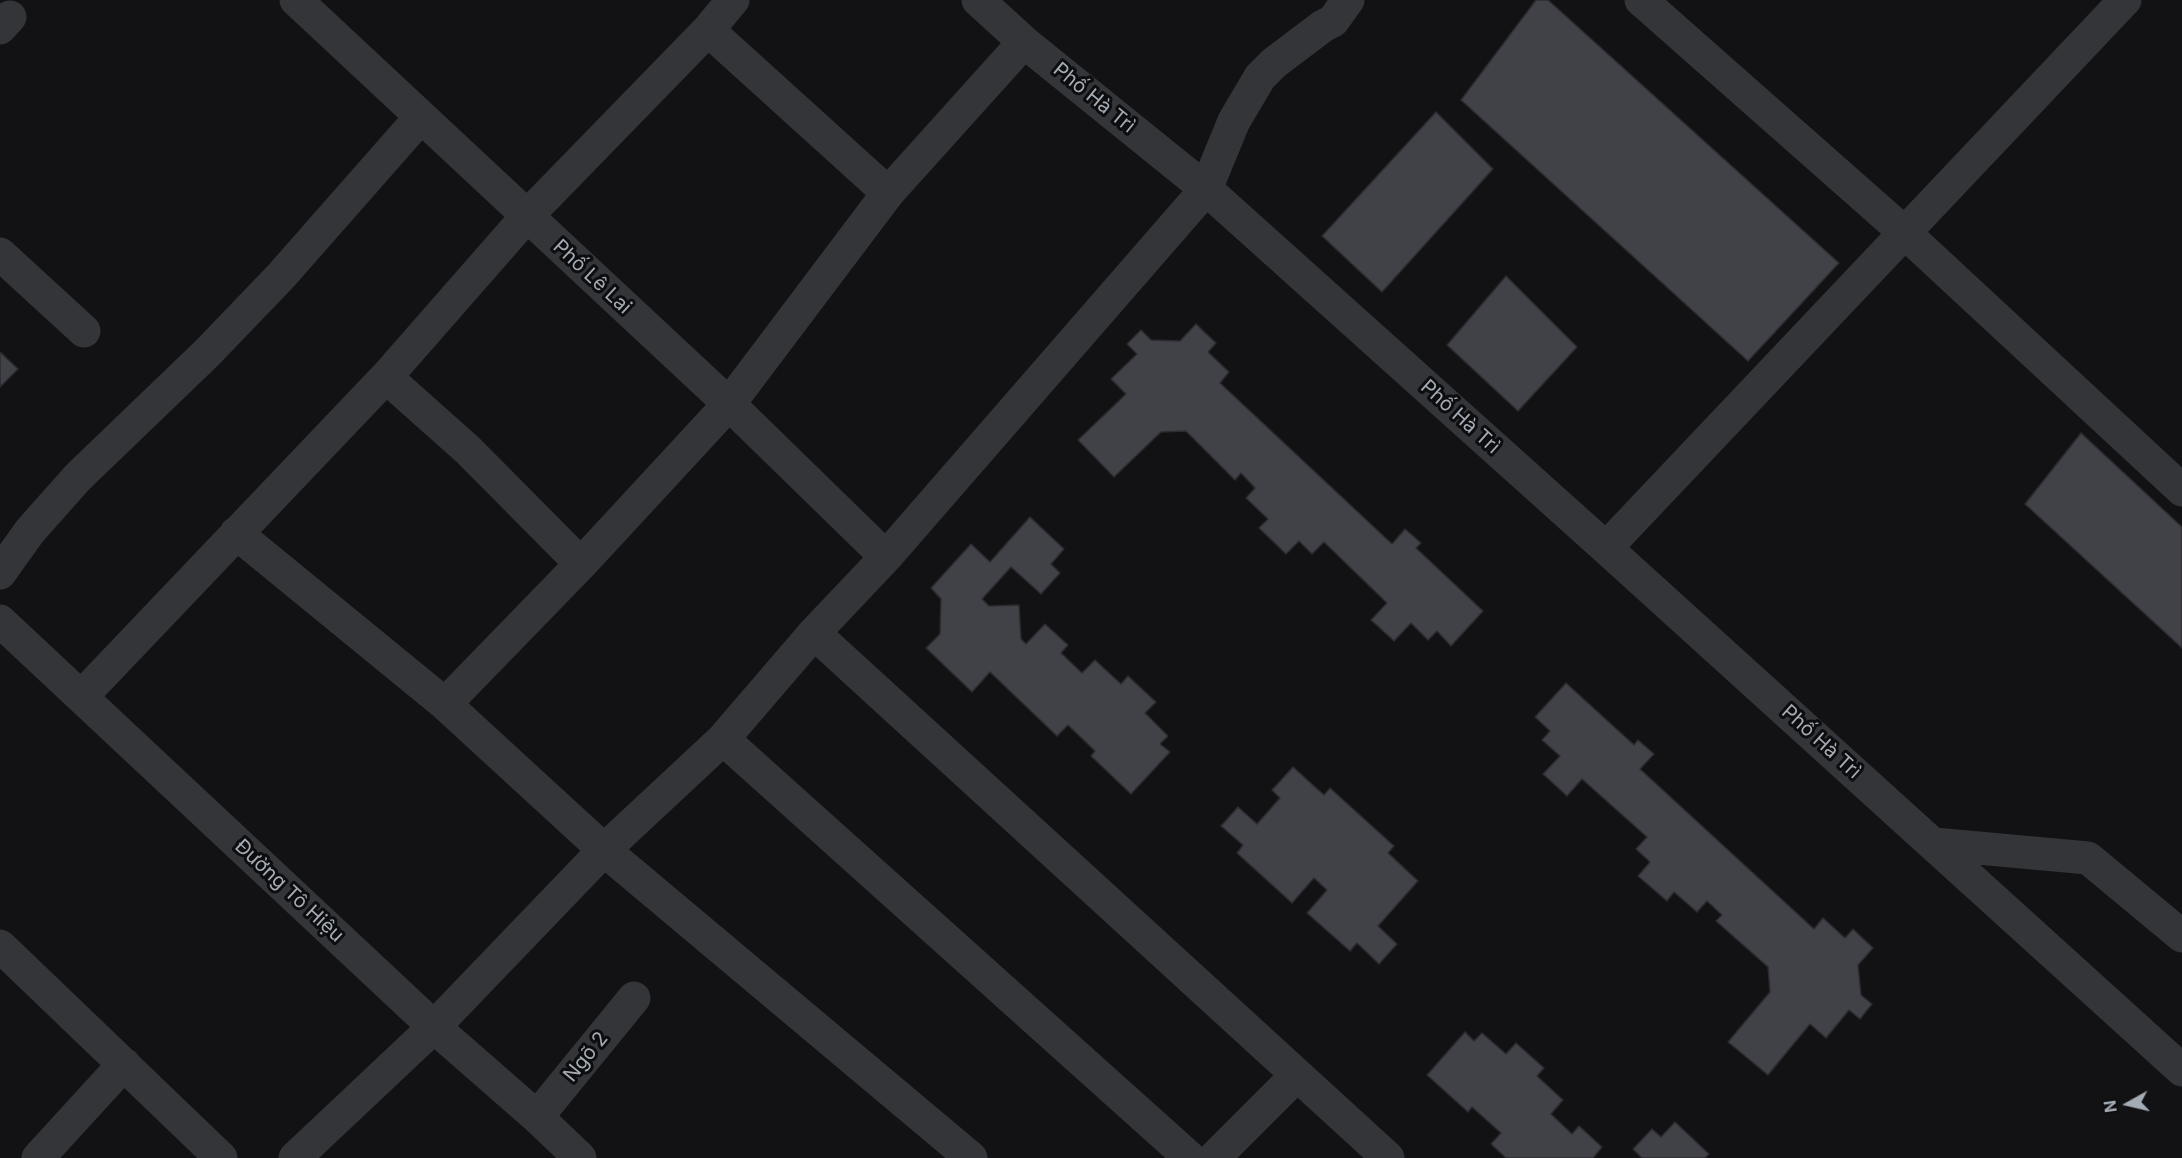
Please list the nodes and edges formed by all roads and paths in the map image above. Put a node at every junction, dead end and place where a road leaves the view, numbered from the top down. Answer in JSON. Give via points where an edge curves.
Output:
{"nodes":[{"id":1,"x":296,"y":0,"type":"edge"},
{"id":2,"x":733,"y":0,"type":"edge"},
{"id":3,"x":978,"y":0,"type":"edge"},
{"id":4,"x":1348,"y":0,"type":"edge"},
{"id":5,"x":1641,"y":0,"type":"edge"},
{"id":6,"x":2115,"y":3,"type":"edge"},
{"id":7,"x":708,"y":30,"type":"junction"},
{"id":8,"x":1024,"y":42,"type":"junction"},
{"id":9,"x":420,"y":118,"type":"junction"},
{"id":10,"x":1206,"y":189,"type":"junction"},
{"id":11,"x":888,"y":193,"type":"junction"},
{"id":12,"x":527,"y":216,"type":"junction"},
{"id":13,"x":1905,"y":233,"type":"junction"},
{"id":14,"x":0,"y":254,"type":"edge"},
{"id":15,"x":84,"y":331,"type":"dead end"},
{"id":16,"x":386,"y":377,"type":"junction"},
{"id":17,"x":729,"y":404,"type":"junction"},
{"id":18,"x":2182,"y":490,"type":"edge"},
{"id":19,"x":236,"y":532,"type":"junction"},
{"id":20,"x":1606,"y":548,"type":"junction"},
{"id":21,"x":886,"y":557,"type":"junction"},
{"id":22,"x":581,"y":564,"type":"junction"},
{"id":23,"x":0,"y":573,"type":"edge"},
{"id":24,"x":4,"y":632,"type":"edge"},
{"id":25,"x":814,"y":633,"type":"junction"},
{"id":26,"x":82,"y":696,"type":"junction"},
{"id":27,"x":445,"y":704,"type":"junction"},
{"id":28,"x":723,"y":739,"type":"junction"},
{"id":29,"x":1934,"y":844,"type":"junction"},
{"id":30,"x":604,"y":850,"type":"junction"},
{"id":31,"x":2182,"y":936,"type":"edge"},
{"id":32,"x":0,"y":946,"type":"edge"},
{"id":33,"x":634,"y":998,"type":"dead end"},
{"id":34,"x":434,"y":1027,"type":"junction"},
{"id":35,"x":124,"y":1064,"type":"junction"},
{"id":36,"x":2182,"y":1070,"type":"edge"},
{"id":37,"x":1297,"y":1076,"type":"junction"},
{"id":38,"x":537,"y":1117,"type":"junction"},
{"id":39,"x":38,"y":1158,"type":"edge"},
{"id":40,"x":221,"y":1158,"type":"edge"},
{"id":41,"x":295,"y":1158,"type":"edge"},
{"id":42,"x":580,"y":1158,"type":"edge"},
{"id":43,"x":971,"y":1158,"type":"edge"},
{"id":44,"x":1190,"y":1158,"type":"edge"},
{"id":45,"x":1214,"y":1158,"type":"edge"},
{"id":46,"x":1388,"y":1158,"type":"edge"}],
"edges":[{"from":1,"to":9,"type":"street","name":"Phố Lê Lai"},
{"from":2,"to":7,"type":"street"},
{"from":3,"to":8,"type":"street","name":"Phố Hà Trì"},
{"from":4,"to":10,"type":"street","via":[[1333,21],[1260,77],[1234,121]]},
{"from":5,"to":13,"type":"street"},
{"from":6,"to":13,"type":"street"},
{"from":7,"to":11,"type":"street"},
{"from":7,"to":12,"type":"street"},
{"from":8,"to":10,"type":"street","name":"Phố Hà Trì"},
{"from":8,"to":11,"type":"street"},
{"from":9,"to":12,"type":"street","name":"Phố Lê Lai"},
{"from":9,"to":23,"type":"street","via":[[273,285],[78,477],[30,531]]},
{"from":10,"to":20,"type":"street","name":"Phố Hà Trì"},
{"from":10,"to":21,"type":"street"},
{"from":11,"to":17,"type":"street"},
{"from":12,"to":16,"type":"street"},
{"from":12,"to":17,"type":"street","name":"Phố Lê Lai"},
{"from":13,"to":18,"type":"street"},
{"from":13,"to":20,"type":"street"},
{"from":14,"to":15,"type":"street"},
{"from":16,"to":19,"type":"street"},
{"from":16,"to":22,"type":"street","via":[[468,450]]},
{"from":17,"to":21,"type":"street","name":"Phố Lê Lai"},
{"from":17,"to":22,"type":"street"},
{"from":19,"to":26,"type":"street"},
{"from":19,"to":27,"type":"street"},
{"from":20,"to":29,"type":"street","name":"Phố Hà Trì"},
{"from":21,"to":25,"type":"street"},
{"from":22,"to":27,"type":"street"},
{"from":24,"to":26,"type":"street","name":"Đường Tô Hiệu"},
{"from":25,"to":28,"type":"street"},
{"from":25,"to":37,"type":"street"},
{"from":26,"to":34,"type":"street","name":"Đường Tô Hiệu"},
{"from":27,"to":30,"type":"street"},
{"from":28,"to":30,"type":"street"},
{"from":28,"to":44,"type":"street"},
{"from":29,"to":31,"type":"street","via":[[2088,858]]},
{"from":29,"to":36,"type":"street","name":"Phố Hà Trì"},
{"from":30,"to":34,"type":"street"},
{"from":30,"to":43,"type":"street"},
{"from":32,"to":35,"type":"street"},
{"from":33,"to":38,"type":"street","name":"Ngõ 2"},
{"from":34,"to":38,"type":"street","name":"Đường Tô Hiệu"},
{"from":34,"to":41,"type":"street"},
{"from":35,"to":39,"type":"street"},
{"from":35,"to":40,"type":"street"},
{"from":37,"to":45,"type":"street"},
{"from":37,"to":46,"type":"street"},
{"from":38,"to":42,"type":"street","name":"Đường Tô Hiệu"}]}
